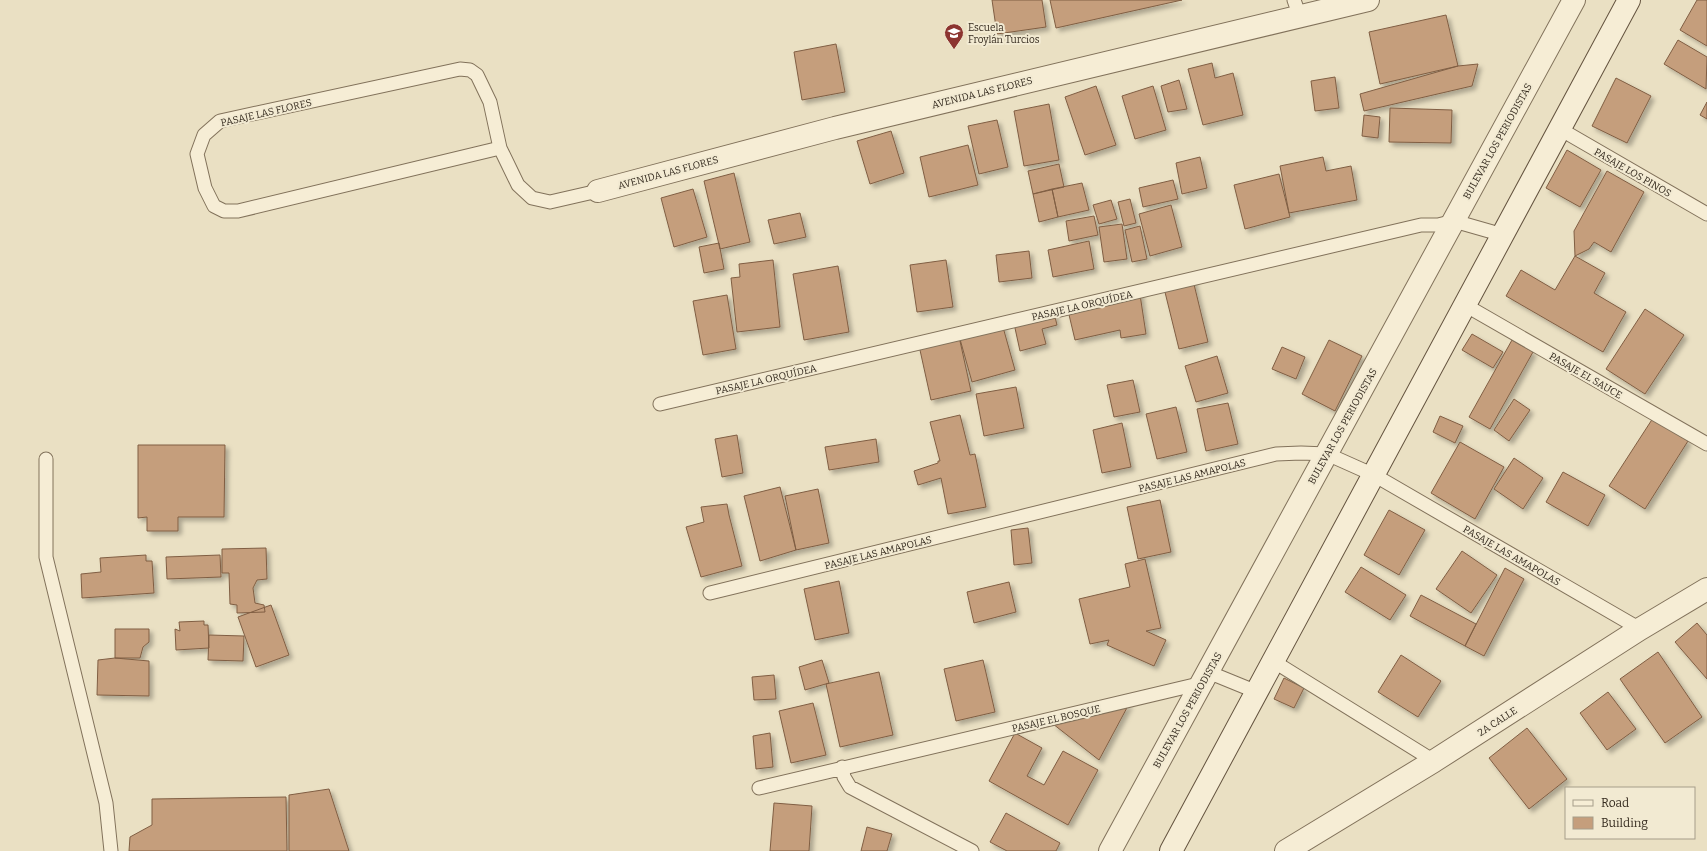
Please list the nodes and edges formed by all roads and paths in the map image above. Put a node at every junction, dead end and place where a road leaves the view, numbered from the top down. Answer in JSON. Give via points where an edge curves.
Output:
{"nodes":[{"id":1,"x":1368,"y":0,"type":"edge"},
{"id":2,"x":1574,"y":0,"type":"edge"},
{"id":3,"x":1629,"y":0,"type":"edge"},
{"id":4,"x":1297,"y":9,"type":"edge"},
{"id":5,"x":1560,"y":129,"type":"junction"},
{"id":6,"x":500,"y":148,"type":"junction"},
{"id":7,"x":598,"y":191,"type":"joint"},
{"id":8,"x":1707,"y":214,"type":"edge"},
{"id":9,"x":1454,"y":221,"type":"junction"},
{"id":10,"x":1503,"y":235,"type":"junction"},
{"id":11,"x":1465,"y":305,"type":"junction"},
{"id":12,"x":660,"y":404,"type":"dead end"},
{"id":13,"x":1707,"y":444,"type":"edge"},
{"id":14,"x":1327,"y":454,"type":"junction"},
{"id":15,"x":46,"y":459,"type":"dead end"},
{"id":16,"x":1374,"y":475,"type":"junction"},
{"id":17,"x":1707,"y":589,"type":"edge"},
{"id":18,"x":710,"y":593,"type":"dead end"},
{"id":19,"x":1640,"y":629,"type":"junction"},
{"id":20,"x":1273,"y":662,"type":"junction"},
{"id":21,"x":1208,"y":672,"type":"junction"},
{"id":22,"x":1257,"y":692,"type":"junction"},
{"id":23,"x":1434,"y":761,"type":"junction"},
{"id":24,"x":842,"y":767,"type":"junction"},
{"id":25,"x":758,"y":788,"type":"dead end"},
{"id":26,"x":111,"y":851,"type":"edge"},
{"id":27,"x":972,"y":851,"type":"edge"},
{"id":28,"x":1110,"y":851,"type":"edge"},
{"id":29,"x":1171,"y":851,"type":"edge"},
{"id":30,"x":1286,"y":851,"type":"edge"}],
"edges":[{"from":1,"to":4,"type":"street","name":"AVENIDA LAS FLORES"},
{"from":2,"to":9,"type":"street","name":"BULEVAR LOS PERIODISTAS"},
{"from":3,"to":5,"type":"street"},
{"from":4,"to":7,"type":"street","name":"AVENIDA LAS FLORES","via":[[1082,68],[835,128]]},
{"from":5,"to":8,"type":"lane","name":"PASAJE LOS PINOS"},
{"from":5,"to":10,"type":"street"},
{"from":6,"to":6,"type":"lane","name":"PASAJE LAS FLORES","via":[[238,211],[214,206],[204,188],[198,154],[204,135],[220,121],[460,69],[470,70],[477,75],[490,102]]},
{"from":6,"to":7,"type":"lane","name":"PASAJE LAS FLORES","via":[[518,184],[532,198],[550,202]]},
{"from":9,"to":10,"type":"lane","name":"PASAJE LA ORQUÍDEA"},
{"from":9,"to":12,"type":"lane","name":"PASAJE LA ORQUÍDEA","via":[[1438,225],[1421,225]]},
{"from":9,"to":14,"type":"street","name":"BULEVAR LOS PERIODISTAS"},
{"from":10,"to":11,"type":"street"},
{"from":11,"to":13,"type":"lane","name":"PASAJE EL SAUCE"},
{"from":11,"to":16,"type":"street"},
{"from":14,"to":16,"type":"lane","name":"PASAJE LAS AMAPOLAS"},
{"from":14,"to":18,"type":"lane","name":"PASAJE LAS AMAPOLAS","via":[[1276,454]]},
{"from":14,"to":21,"type":"street","name":"BULEVAR LOS PERIODISTAS"},
{"from":15,"to":26,"type":"lane","via":[[46,557],[106,803]]},
{"from":16,"to":19,"type":"lane","name":"PASAJE LAS AMAPOLAS"},
{"from":16,"to":20,"type":"street"},
{"from":17,"to":19,"type":"street","name":"2A CALLE"},
{"from":19,"to":23,"type":"street","name":"2A CALLE"},
{"from":20,"to":22,"type":"street"},
{"from":20,"to":23,"type":"lane"},
{"from":21,"to":22,"type":"lane"},
{"from":21,"to":24,"type":"lane","name":"PASAJE EL BOSQUE","via":[[1207,682]]},
{"from":21,"to":28,"type":"street","name":"BULEVAR LOS PERIODISTAS"},
{"from":22,"to":29,"type":"street"},
{"from":23,"to":30,"type":"street","name":"2A CALLE"},
{"from":24,"to":25,"type":"lane","name":"PASAJE EL BOSQUE"},
{"from":24,"to":27,"type":"lane","via":[[844,778],[850,787]]}]}
